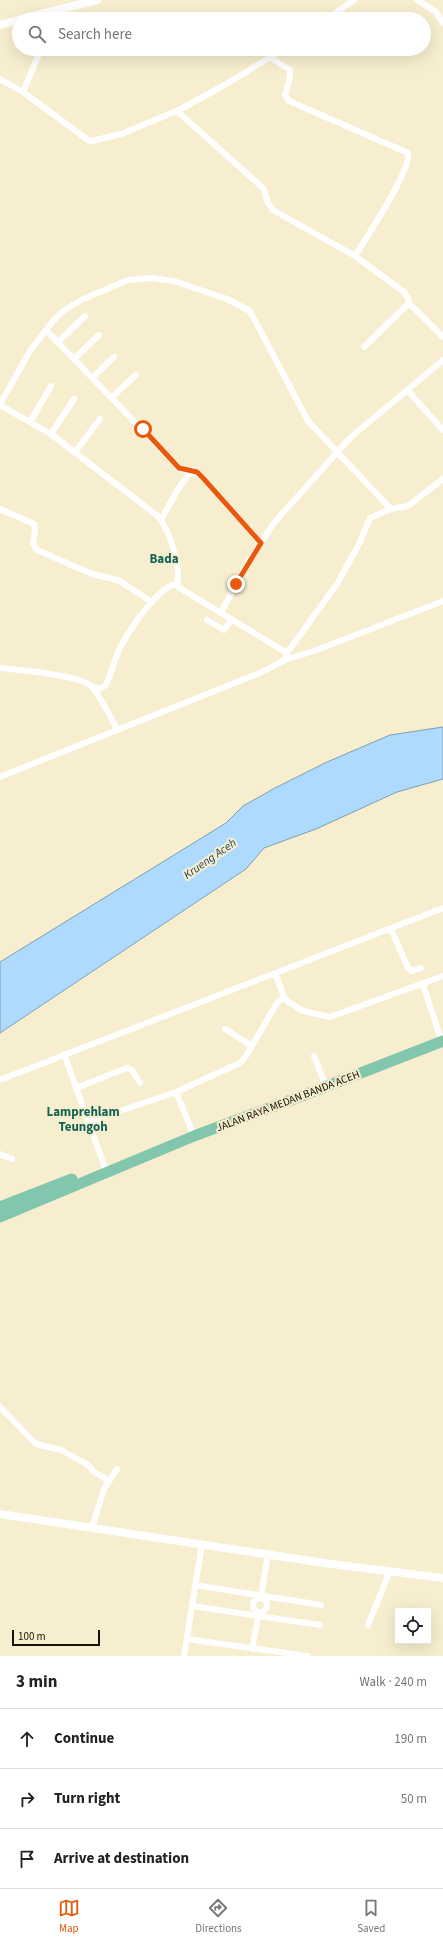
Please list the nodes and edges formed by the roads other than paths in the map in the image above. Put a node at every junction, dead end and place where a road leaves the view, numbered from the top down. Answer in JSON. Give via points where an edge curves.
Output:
{"nodes":[{"id":1,"x":97,"y":0,"type":"edge"},
{"id":2,"x":354,"y":0,"type":"edge"},
{"id":3,"x":417,"y":0,"type":"edge"},
{"id":4,"x":60,"y":12,"type":"edge"},
{"id":5,"x":337,"y":12,"type":"edge"},
{"id":6,"x":12,"y":21,"type":"edge"},
{"id":7,"x":443,"y":23,"type":"edge"},
{"id":8,"x":0,"y":25,"type":"edge"},
{"id":9,"x":38,"y":56,"type":"edge"},
{"id":10,"x":274,"y":56,"type":"edge"},
{"id":11,"x":271,"y":58,"type":"junction"},
{"id":12,"x":0,"y":79,"type":"edge"},
{"id":13,"x":23,"y":92,"type":"junction"},
{"id":14,"x":177,"y":111,"type":"junction"},
{"id":15,"x":355,"y":256,"type":"junction"},
{"id":16,"x":409,"y":303,"type":"junction"},
{"id":17,"x":85,"y":316,"type":"dead end"},
{"id":18,"x":46,"y":330,"type":"junction"},
{"id":19,"x":99,"y":335,"type":"dead end"},
{"id":20,"x":443,"y":337,"type":"edge"},
{"id":21,"x":58,"y":342,"type":"junction"},
{"id":22,"x":364,"y":347,"type":"dead end"},
{"id":23,"x":114,"y":357,"type":"dead end"},
{"id":24,"x":75,"y":358,"type":"junction"},
{"id":25,"x":443,"y":360,"type":"edge"},
{"id":26,"x":136,"y":374,"type":"dead end"},
{"id":27,"x":93,"y":377,"type":"junction"},
{"id":28,"x":51,"y":386,"type":"dead end"},
{"id":29,"x":408,"y":391,"type":"junction"},
{"id":30,"x":112,"y":397,"type":"junction"},
{"id":31,"x":74,"y":399,"type":"dead end"},
{"id":32,"x":0,"y":404,"type":"edge"},
{"id":33,"x":100,"y":420,"type":"dead end"},
{"id":34,"x":30,"y":422,"type":"junction"},
{"id":35,"x":443,"y":430,"type":"edge"},
{"id":36,"x":51,"y":434,"type":"junction"},
{"id":37,"x":75,"y":452,"type":"junction"},
{"id":38,"x":336,"y":453,"type":"junction"},
{"id":39,"x":192,"y":470,"type":"junction"},
{"id":40,"x":443,"y":479,"type":"edge"},
{"id":41,"x":0,"y":509,"type":"edge"},
{"id":42,"x":391,"y":509,"type":"junction"},
{"id":43,"x":161,"y":520,"type":"junction"},
{"id":44,"x":261,"y":543,"type":"junction"},
{"id":45,"x":177,"y":584,"type":"junction"},
{"id":46,"x":443,"y":601,"type":"edge"},
{"id":47,"x":152,"y":602,"type":"junction"},
{"id":48,"x":221,"y":612,"type":"junction"},
{"id":49,"x":232,"y":619,"type":"junction"},
{"id":50,"x":207,"y":620,"type":"dead end"},
{"id":51,"x":286,"y":656,"type":"junction"},
{"id":52,"x":0,"y":668,"type":"edge"},
{"id":53,"x":91,"y":686,"type":"junction"},
{"id":54,"x":117,"y":729,"type":"junction"},
{"id":55,"x":0,"y":777,"type":"edge"},
{"id":56,"x":443,"y":908,"type":"edge"},
{"id":57,"x":391,"y":929,"type":"junction"},
{"id":58,"x":421,"y":968,"type":"dead end"},
{"id":59,"x":275,"y":973,"type":"junction"},
{"id":60,"x":443,"y":976,"type":"edge"},
{"id":61,"x":423,"y":985,"type":"junction"},
{"id":62,"x":284,"y":997,"type":"junction"},
{"id":63,"x":225,"y":1029,"type":"dead end"},
{"id":64,"x":443,"y":1041,"type":"edge"},
{"id":65,"x":252,"y":1046,"type":"junction"},
{"id":66,"x":64,"y":1054,"type":"junction"},
{"id":67,"x":314,"y":1056,"type":"dead end"},
{"id":68,"x":0,"y":1080,"type":"edge"},
{"id":69,"x":140,"y":1083,"type":"dead end"},
{"id":70,"x":326,"y":1087,"type":"junction"},
{"id":71,"x":76,"y":1088,"type":"junction"},
{"id":72,"x":176,"y":1092,"type":"junction"},
{"id":73,"x":88,"y":1122,"type":"junction"},
{"id":74,"x":194,"y":1136,"type":"junction"},
{"id":75,"x":0,"y":1154,"type":"edge"},
{"id":76,"x":12,"y":1159,"type":"dead end"},
{"id":77,"x":133,"y":1160,"type":"junction"},
{"id":78,"x":105,"y":1168,"type":"junction"},
{"id":79,"x":0,"y":1206,"type":"edge"},
{"id":80,"x":0,"y":1217,"type":"edge"},
{"id":81,"x":0,"y":1407,"type":"edge"},
{"id":82,"x":117,"y":1469,"type":"dead end"},
{"id":83,"x":109,"y":1481,"type":"junction"},
{"id":84,"x":0,"y":1514,"type":"edge"},
{"id":85,"x":92,"y":1528,"type":"junction"},
{"id":86,"x":202,"y":1544,"type":"junction"},
{"id":87,"x":268,"y":1553,"type":"junction"},
{"id":88,"x":390,"y":1571,"type":"junction"},
{"id":89,"x":443,"y":1578,"type":"edge"},
{"id":90,"x":195,"y":1585,"type":"junction"},
{"id":91,"x":262,"y":1597,"type":"junction"},
{"id":92,"x":321,"y":1605,"type":"dead end"},
{"id":93,"x":192,"y":1606,"type":"junction"},
{"id":94,"x":259,"y":1613,"type":"junction"},
{"id":95,"x":320,"y":1625,"type":"dead end"},
{"id":96,"x":368,"y":1625,"type":"dead end"},
{"id":97,"x":187,"y":1639,"type":"junction"},
{"id":98,"x":252,"y":1649,"type":"junction"},
{"id":99,"x":184,"y":1656,"type":"edge"},
{"id":100,"x":308,"y":1656,"type":"edge"}],
"edges":[{"from":1,"to":4,"type":"street"},
{"from":2,"to":5,"type":"street"},
{"from":3,"to":7,"type":"street","via":[[436,12]]},
{"from":6,"to":8,"type":"street"},
{"from":9,"to":13,"type":"street"},
{"from":10,"to":11,"type":"street"},
{"from":11,"to":14,"type":"street"},
{"from":11,"to":15,"type":"street","via":[[290,70],[285,95],[288,101],[408,153],[407,163],[384,210]]},
{"from":12,"to":13,"type":"street"},
{"from":13,"to":14,"type":"street","via":[[90,141],[121,134]]},
{"from":14,"to":15,"type":"street","via":[[264,188],[273,210]]},
{"from":15,"to":16,"type":"street","via":[[404,292]]},
{"from":16,"to":20,"type":"street"},
{"from":16,"to":22,"type":"street"},
{"from":17,"to":21,"type":"street"},
{"from":18,"to":21,"type":"street"},
{"from":18,"to":32,"type":"street"},
{"from":18,"to":38,"type":"street","via":[[62,311],[76,302],[138,278],[174,281],[231,301],[253,314],[308,421]]},
{"from":19,"to":24,"type":"street"},
{"from":21,"to":24,"type":"street"},
{"from":23,"to":27,"type":"street"},
{"from":24,"to":27,"type":"street"},
{"from":25,"to":29,"type":"street"},
{"from":26,"to":30,"type":"street"},
{"from":27,"to":30,"type":"street"},
{"from":28,"to":34,"type":"street"},
{"from":29,"to":35,"type":"street"},
{"from":29,"to":38,"type":"street"},
{"from":30,"to":39,"type":"street","via":[[179,468],[185,471]]},
{"from":31,"to":36,"type":"street"},
{"from":32,"to":34,"type":"street"},
{"from":33,"to":37,"type":"street"},
{"from":34,"to":36,"type":"street"},
{"from":36,"to":37,"type":"street"},
{"from":37,"to":43,"type":"street"},
{"from":38,"to":42,"type":"street"},
{"from":38,"to":44,"type":"street","via":[[274,523]]},
{"from":39,"to":43,"type":"street"},
{"from":39,"to":44,"type":"street","via":[[203,478]]},
{"from":40,"to":42,"type":"street","via":[[408,506]]},
{"from":41,"to":47,"type":"street","via":[[34,524],[33,544],[37,550],[92,574],[118,580]]},
{"from":42,"to":51,"type":"street","via":[[370,518],[337,584]]},
{"from":43,"to":45,"type":"street","via":[[166,528],[179,573]]},
{"from":44,"to":48,"type":"street"},
{"from":45,"to":47,"type":"street","via":[[168,586]]},
{"from":45,"to":48,"type":"street"},
{"from":46,"to":51,"type":"street","via":[[317,650]]},
{"from":47,"to":53,"type":"street","via":[[122,644],[106,685],[99,689]]},
{"from":48,"to":49,"type":"street"},
{"from":49,"to":50,"type":"street","via":[[224,630]]},
{"from":49,"to":51,"type":"street"},
{"from":51,"to":54,"type":"street","via":[[260,673]]},
{"from":52,"to":53,"type":"street","via":[[69,678]]},
{"from":53,"to":54,"type":"street"},
{"from":54,"to":55,"type":"street"},
{"from":56,"to":57,"type":"street"},
{"from":57,"to":58,"type":"street","via":[[408,968],[412,971]]},
{"from":57,"to":59,"type":"street"},
{"from":59,"to":62,"type":"street"},
{"from":59,"to":66,"type":"street"},
{"from":60,"to":61,"type":"street"},
{"from":61,"to":62,"type":"street","via":[[330,1017],[303,1011],[286,1001]]},
{"from":61,"to":64,"type":"street"},
{"from":62,"to":65,"type":"street","via":[[277,1003]]},
{"from":63,"to":65,"type":"street"},
{"from":64,"to":70,"type":"highway","name":"JALAN RAYA MEDAN BANDA ACEH"},
{"from":65,"to":72,"type":"street","via":[[240,1063]]},
{"from":66,"to":68,"type":"street"},
{"from":66,"to":71,"type":"street"},
{"from":67,"to":70,"type":"street"},
{"from":69,"to":71,"type":"street","via":[[132,1070],[127,1068]]},
{"from":70,"to":74,"type":"highway","name":"JALAN RAYA MEDAN BANDA ACEH"},
{"from":71,"to":73,"type":"street"},
{"from":72,"to":73,"type":"street"},
{"from":72,"to":74,"type":"street"},
{"from":73,"to":78,"type":"street"},
{"from":74,"to":77,"type":"highway","name":"JALAN RAYA MEDAN BANDA ACEH"},
{"from":75,"to":76,"type":"street"},
{"from":77,"to":78,"type":"highway","name":"JALAN RAYA MEDAN BANDA ACEH"},
{"from":77,"to":80,"type":"highway","name":"JALAN RAYA MEDAN BANDA ACEH"},
{"from":78,"to":79,"type":"highway","name":"JALAN RAYA MEDAN BANDA ACEH"},
{"from":81,"to":83,"type":"street","via":[[36,1444],[61,1450]]},
{"from":82,"to":83,"type":"street"},
{"from":83,"to":85,"type":"street","via":[[98,1504]]},
{"from":84,"to":85,"type":"street"},
{"from":85,"to":86,"type":"street"},
{"from":86,"to":87,"type":"street"},
{"from":86,"to":90,"type":"street"},
{"from":87,"to":88,"type":"street"},
{"from":87,"to":91,"type":"street"},
{"from":88,"to":89,"type":"street"},
{"from":88,"to":96,"type":"street"},
{"from":90,"to":91,"type":"street"},
{"from":90,"to":93,"type":"street"},
{"from":91,"to":92,"type":"street"},
{"from":91,"to":94,"type":"street","via":[[266,1606]]},
{"from":91,"to":94,"type":"street","via":[[253,1604]]},
{"from":93,"to":94,"type":"street"},
{"from":93,"to":97,"type":"street"},
{"from":94,"to":95,"type":"street"},
{"from":94,"to":98,"type":"street"},
{"from":97,"to":98,"type":"street"},
{"from":97,"to":99,"type":"street"},
{"from":98,"to":100,"type":"street"}]}
